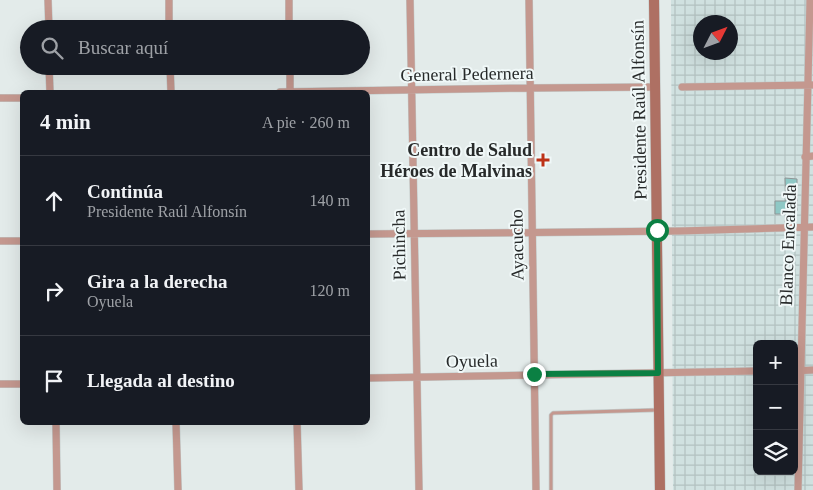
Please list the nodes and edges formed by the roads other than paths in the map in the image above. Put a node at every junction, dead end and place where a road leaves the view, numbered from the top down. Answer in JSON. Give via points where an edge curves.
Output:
{"nodes":[{"id":1,"x":48,"y":0,"type":"edge"},
{"id":2,"x":169,"y":0,"type":"edge"},
{"id":3,"x":289,"y":0,"type":"edge"},
{"id":4,"x":410,"y":0,"type":"edge"},
{"id":5,"x":529,"y":0,"type":"edge"},
{"id":6,"x":654,"y":0,"type":"edge"},
{"id":7,"x":810,"y":0,"type":"edge"},
{"id":8,"x":48,"y":20,"type":"edge"},
{"id":9,"x":169,"y":20,"type":"edge"},
{"id":10,"x":289,"y":20,"type":"edge"},
{"id":11,"x":49,"y":75,"type":"edge"},
{"id":12,"x":170,"y":75,"type":"edge"},
{"id":13,"x":290,"y":75,"type":"edge"},
{"id":14,"x":810,"y":85,"type":"edge"},
{"id":15,"x":682,"y":87,"type":"dead end"},
{"id":16,"x":530,"y":88,"type":"junction"},
{"id":17,"x":655,"y":88,"type":"junction"},
{"id":18,"x":50,"y":90,"type":"edge"},
{"id":19,"x":171,"y":90,"type":"edge"},
{"id":20,"x":290,"y":90,"type":"edge"},
{"id":21,"x":411,"y":90,"type":"junction"},
{"id":22,"x":370,"y":91,"type":"edge"},
{"id":23,"x":0,"y":98,"type":"edge"},
{"id":24,"x":20,"y":98,"type":"edge"},
{"id":25,"x":809,"y":156,"type":"edge"},
{"id":26,"x":804,"y":227,"type":"junction"},
{"id":27,"x":813,"y":227,"type":"edge"},
{"id":28,"x":657,"y":230,"type":"junction"},
{"id":29,"x":532,"y":231,"type":"junction"},
{"id":30,"x":414,"y":233,"type":"junction"},
{"id":31,"x":370,"y":234,"type":"edge"},
{"id":32,"x":0,"y":241,"type":"edge"},
{"id":33,"x":20,"y":241,"type":"edge"},
{"id":34,"x":798,"y":350,"type":"edge"},
{"id":35,"x":813,"y":370,"type":"edge"},
{"id":36,"x":753,"y":371,"type":"edge"},
{"id":37,"x":798,"y":371,"type":"edge"},
{"id":38,"x":658,"y":373,"type":"junction"},
{"id":39,"x":534,"y":374,"type":"junction"},
{"id":40,"x":417,"y":376,"type":"junction"},
{"id":41,"x":370,"y":378,"type":"edge"},
{"id":42,"x":0,"y":384,"type":"edge"},
{"id":43,"x":20,"y":384,"type":"edge"},
{"id":44,"x":797,"y":385,"type":"edge"},
{"id":45,"x":659,"y":410,"type":"junction"},
{"id":46,"x":56,"y":425,"type":"edge"},
{"id":47,"x":176,"y":425,"type":"edge"},
{"id":48,"x":297,"y":425,"type":"edge"},
{"id":49,"x":57,"y":490,"type":"edge"},
{"id":50,"x":178,"y":490,"type":"edge"},
{"id":51,"x":299,"y":490,"type":"edge"},
{"id":52,"x":419,"y":490,"type":"edge"},
{"id":53,"x":536,"y":490,"type":"edge"},
{"id":54,"x":551,"y":490,"type":"edge"},
{"id":55,"x":660,"y":490,"type":"edge"},
{"id":56,"x":798,"y":490,"type":"edge"}],
"edges":[{"from":1,"to":8,"type":"street"},
{"from":2,"to":9,"type":"street"},
{"from":3,"to":10,"type":"street"},
{"from":4,"to":21,"type":"street","name":"Pichincha"},
{"from":5,"to":16,"type":"street","name":"Ayacucho"},
{"from":6,"to":17,"type":"main road","name":"Presidente Raúl Alfonsín"},
{"from":7,"to":14,"type":"street","name":"Blanco Encalada"},
{"from":11,"to":18,"type":"street"},
{"from":12,"to":19,"type":"street"},
{"from":13,"to":20,"type":"street"},
{"from":14,"to":15,"type":"street"},
{"from":14,"to":25,"type":"street","name":"Blanco Encalada"},
{"from":16,"to":17,"type":"street","name":"General Pedernera"},
{"from":16,"to":21,"type":"street","name":"General Pedernera"},
{"from":16,"to":29,"type":"street","name":"Ayacucho"},
{"from":17,"to":28,"type":"main road","name":"Presidente Raúl Alfonsín"},
{"from":21,"to":22,"type":"street","name":"General Pedernera"},
{"from":21,"to":30,"type":"street","name":"Pichincha"},
{"from":23,"to":24,"type":"street"},
{"from":25,"to":26,"type":"street","name":"Blanco Encalada"},
{"from":26,"to":27,"type":"street"},
{"from":26,"to":28,"type":"street"},
{"from":26,"to":34,"type":"street","name":"Blanco Encalada"},
{"from":28,"to":29,"type":"street"},
{"from":28,"to":38,"type":"main road","name":"Presidente Raúl Alfonsín"},
{"from":29,"to":30,"type":"street"},
{"from":29,"to":39,"type":"street","name":"Ayacucho"},
{"from":30,"to":31,"type":"street"},
{"from":30,"to":40,"type":"street","name":"Pichincha"},
{"from":32,"to":33,"type":"street"},
{"from":35,"to":37,"type":"street"},
{"from":36,"to":38,"type":"street","name":"Oyuela"},
{"from":38,"to":39,"type":"street","name":"Oyuela"},
{"from":38,"to":45,"type":"main road","name":"Presidente Raúl Alfonsín"},
{"from":39,"to":40,"type":"street","name":"Oyuela"},
{"from":39,"to":53,"type":"street","name":"Ayacucho"},
{"from":40,"to":41,"type":"street","name":"Oyuela"},
{"from":40,"to":52,"type":"street","name":"Pichincha"},
{"from":42,"to":43,"type":"street"},
{"from":44,"to":56,"type":"street","name":"Blanco Encalada"},
{"from":45,"to":54,"type":"lane","via":[[552,413]]},
{"from":45,"to":55,"type":"main road","name":"Presidente Raúl Alfonsín"},
{"from":46,"to":49,"type":"street"},
{"from":47,"to":50,"type":"street"},
{"from":48,"to":51,"type":"street"}]}
